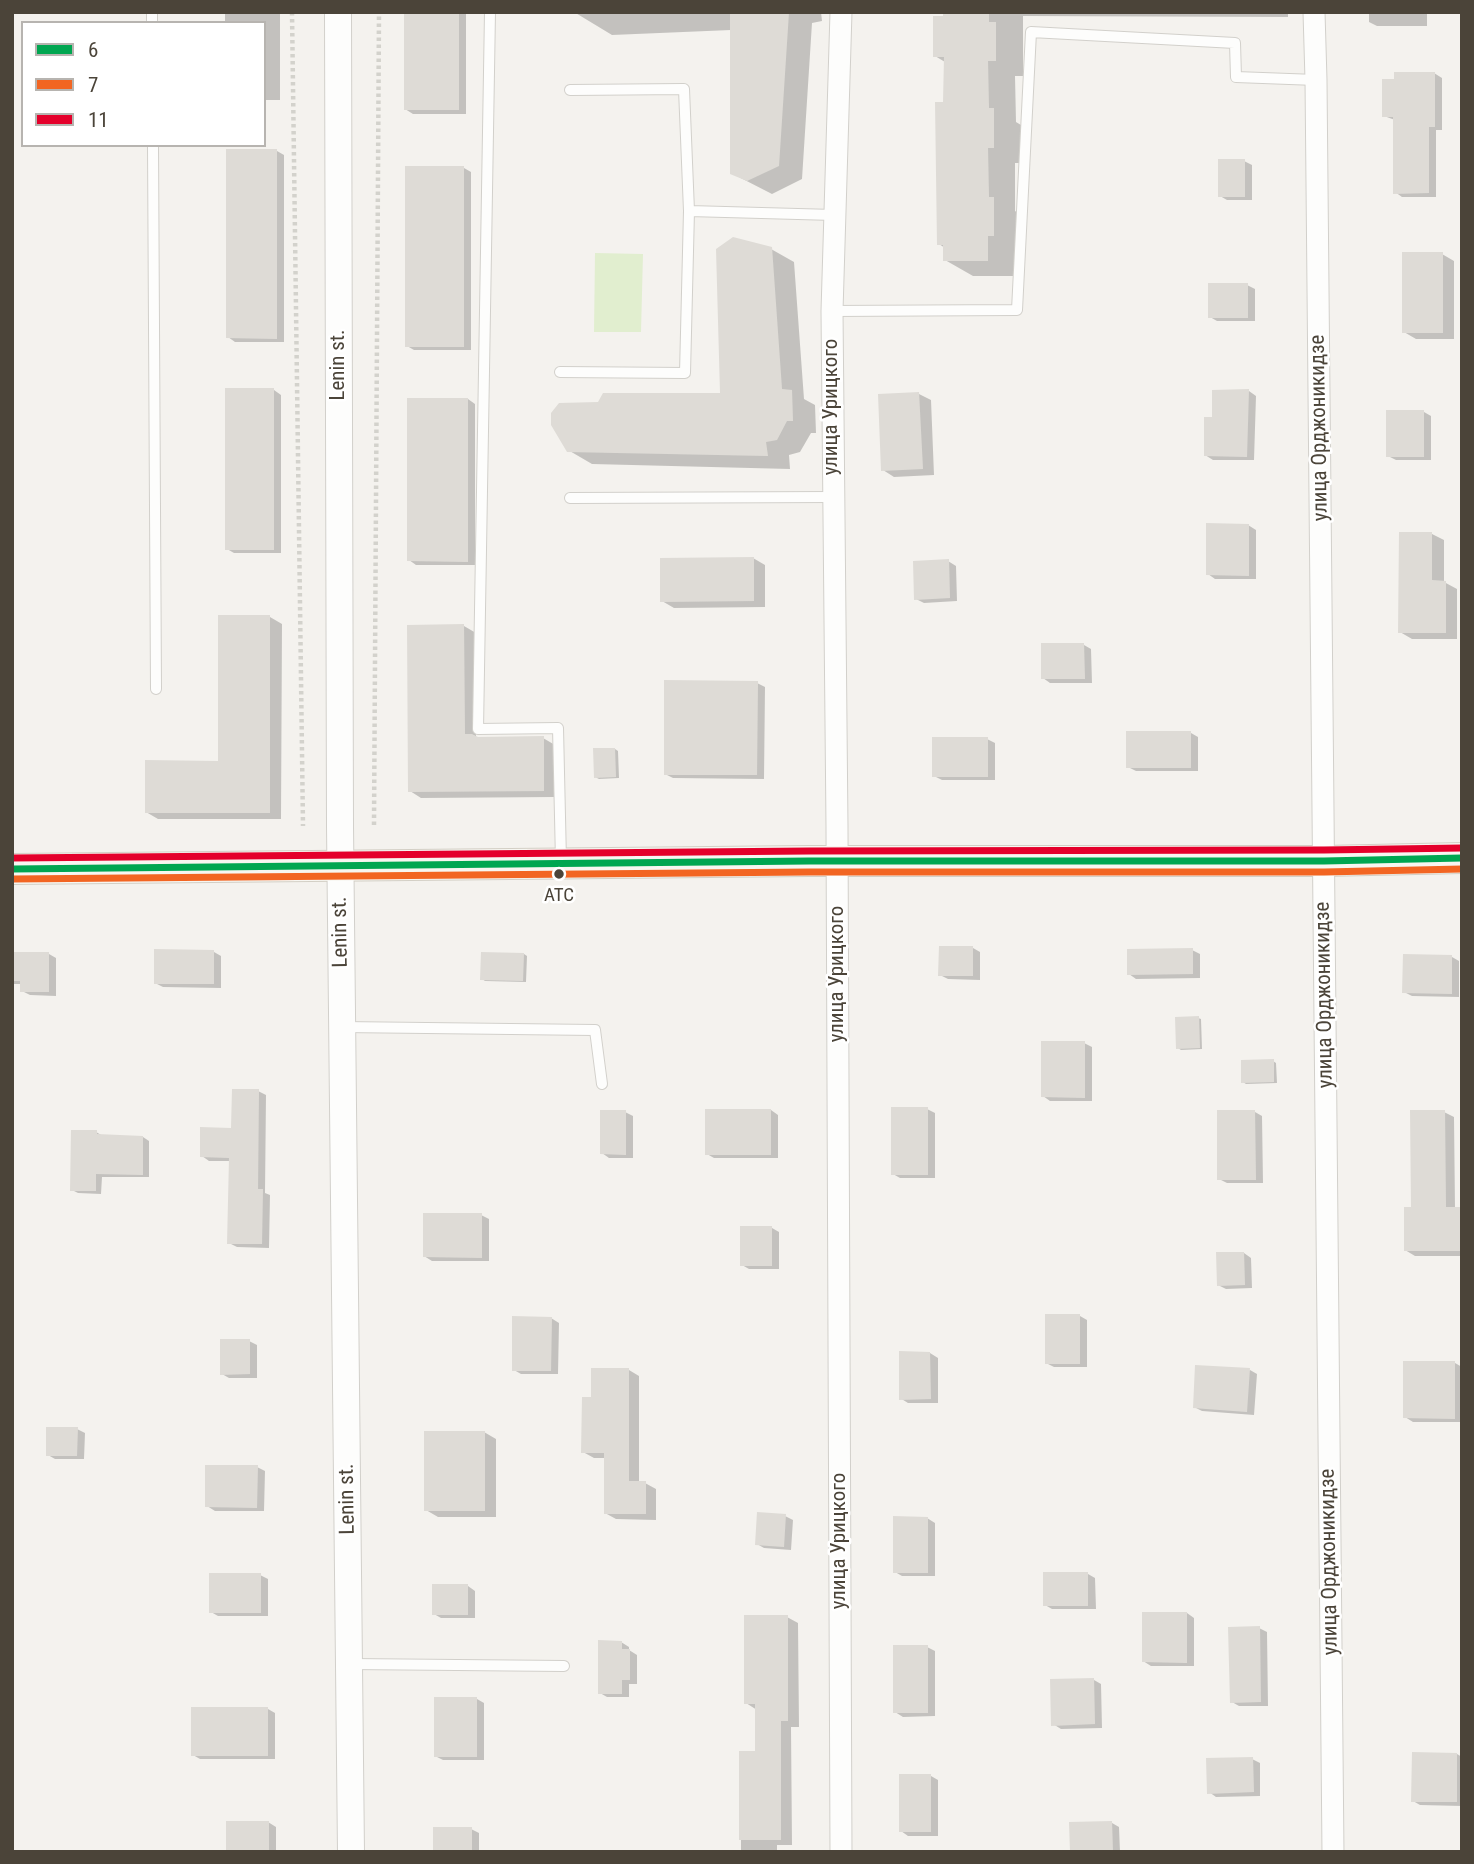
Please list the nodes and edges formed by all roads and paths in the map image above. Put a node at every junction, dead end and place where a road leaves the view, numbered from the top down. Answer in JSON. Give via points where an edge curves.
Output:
{"nodes":[{"id":1,"x":292,"y":12,"type":"edge"},
{"id":2,"x":338,"y":12,"type":"edge"},
{"id":3,"x":379,"y":12,"type":"edge"},
{"id":4,"x":491,"y":12,"type":"edge"},
{"id":5,"x":841,"y":12,"type":"edge"},
{"id":6,"x":1314,"y":12,"type":"edge"},
{"id":7,"x":1316,"y":80,"type":"junction"},
{"id":8,"x":570,"y":90,"type":"dead end"},
{"id":9,"x":153,"y":147,"type":"edge"},
{"id":10,"x":689,"y":211,"type":"junction"},
{"id":11,"x":834,"y":215,"type":"junction"},
{"id":12,"x":832,"y":311,"type":"junction"},
{"id":13,"x":560,"y":372,"type":"dead end"},
{"id":14,"x":833,"y":497,"type":"junction"},
{"id":15,"x":570,"y":498,"type":"dead end"},
{"id":16,"x":156,"y":689,"type":"dead end"},
{"id":17,"x":374,"y":825,"type":"dead end"},
{"id":18,"x":303,"y":827,"type":"dead end"},
{"id":19,"x":1462,"y":858,"type":"edge"},
{"id":20,"x":837,"y":861,"type":"junction"},
{"id":21,"x":1324,"y":861,"type":"junction"},
{"id":22,"x":561,"y":863,"type":"junction"},
{"id":23,"x":341,"y":866,"type":"junction"},
{"id":24,"x":12,"y":869,"type":"edge"},
{"id":25,"x":342,"y":1027,"type":"junction"},
{"id":26,"x":602,"y":1084,"type":"dead end"},
{"id":27,"x":349,"y":1664,"type":"junction"},
{"id":28,"x":564,"y":1666,"type":"dead end"},
{"id":29,"x":351,"y":1852,"type":"edge"},
{"id":30,"x":841,"y":1852,"type":"edge"},
{"id":31,"x":1333,"y":1852,"type":"edge"}],
"edges":[{"from":1,"to":18,"type":"path"},
{"from":2,"to":23,"type":"street","name":"Lenin st."},
{"from":3,"to":17,"type":"path"},
{"from":4,"to":22,"type":"lane","via":[[478,729],[558,729]]},
{"from":5,"to":11,"type":"street","name":"улица Урицкого"},
{"from":6,"to":7,"type":"street","name":"улица Орджоникидзе"},
{"from":7,"to":12,"type":"lane","via":[[1236,77],[1235,43],[1031,32],[1017,310]]},
{"from":7,"to":21,"type":"street","name":"улица Орджоникидзе"},
{"from":8,"to":10,"type":"lane","via":[[684,89]]},
{"from":9,"to":16,"type":"lane"},
{"from":10,"to":11,"type":"lane"},
{"from":10,"to":13,"type":"lane","via":[[685,373]]},
{"from":11,"to":12,"type":"street","name":"улица Урицкого"},
{"from":12,"to":14,"type":"street","name":"улица Урицкого"},
{"from":14,"to":15,"type":"lane"},
{"from":14,"to":20,"type":"street","name":"улица Урицкого"},
{"from":19,"to":21,"type":"main road"},
{"from":20,"to":21,"type":"main road"},
{"from":20,"to":22,"type":"main road"},
{"from":20,"to":30,"type":"street","name":"улица Урицкого"},
{"from":21,"to":31,"type":"street","name":"улица Орджоникидзе"},
{"from":22,"to":23,"type":"main road"},
{"from":23,"to":24,"type":"main road"},
{"from":23,"to":25,"type":"street","name":"Lenin st."},
{"from":25,"to":26,"type":"lane","via":[[595,1030]]},
{"from":25,"to":27,"type":"street","name":"Lenin st."},
{"from":27,"to":28,"type":"lane"},
{"from":27,"to":29,"type":"street","name":"Lenin st."}]}
